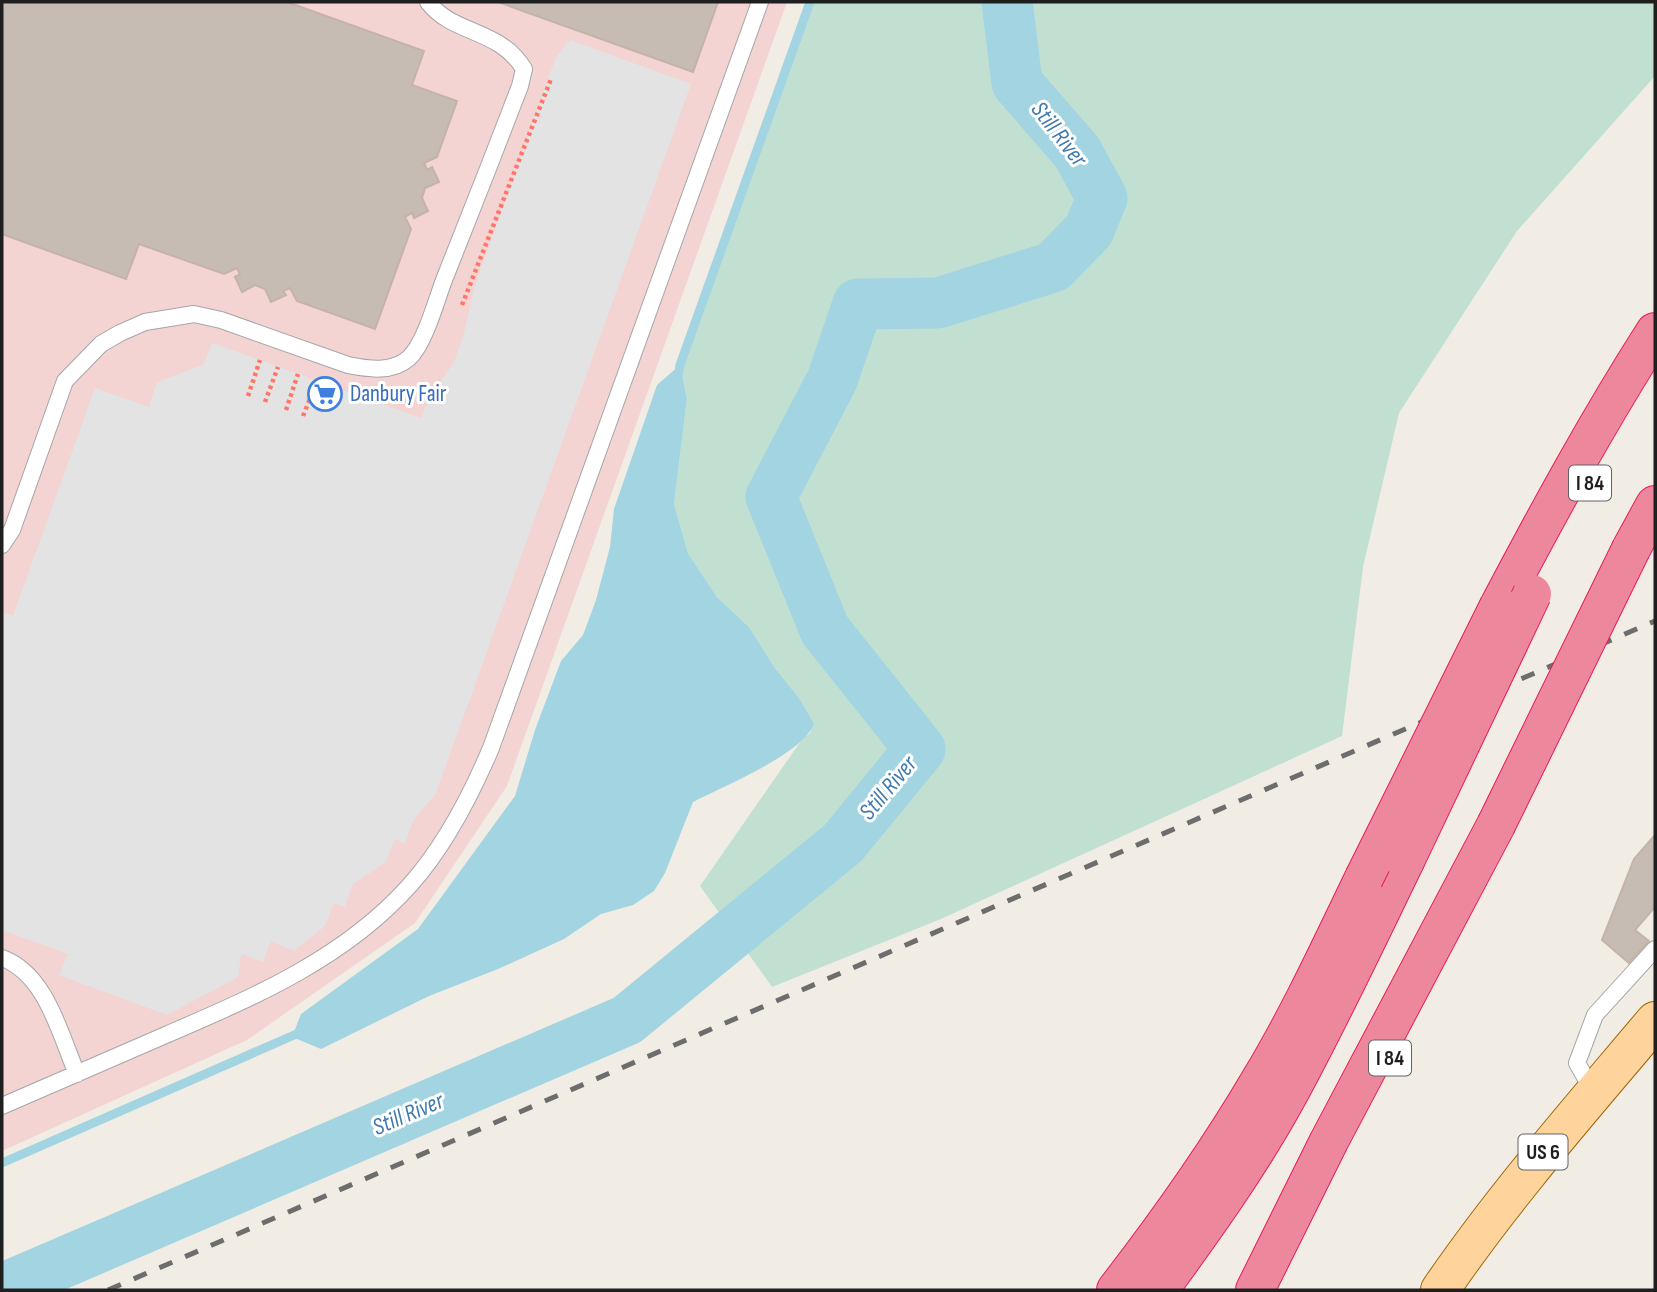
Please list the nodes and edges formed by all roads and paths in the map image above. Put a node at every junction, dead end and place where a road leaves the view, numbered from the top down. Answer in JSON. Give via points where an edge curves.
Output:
{"nodes":[{"id":1,"x":428,"y":2,"type":"edge"},
{"id":2,"x":760,"y":2,"type":"edge"},
{"id":3,"x":551,"y":79,"type":"dead end"},
{"id":4,"x":462,"y":305,"type":"dead end"},
{"id":5,"x":1655,"y":332,"type":"edge"},
{"id":6,"x":260,"y":360,"type":"dead end"},
{"id":7,"x":278,"y":367,"type":"dead end"},
{"id":8,"x":299,"y":374,"type":"dead end"},
{"id":9,"x":1655,"y":375,"type":"edge"},
{"id":10,"x":317,"y":381,"type":"dead end"},
{"id":11,"x":248,"y":396,"type":"dead end"},
{"id":12,"x":265,"y":402,"type":"dead end"},
{"id":13,"x":286,"y":410,"type":"dead end"},
{"id":14,"x":303,"y":416,"type":"dead end"},
{"id":15,"x":1655,"y":505,"type":"edge"},
{"id":16,"x":2,"y":545,"type":"edge"},
{"id":17,"x":1515,"y":600,"type":"junction"},
{"id":18,"x":1496,"y":825,"type":"junction"},
{"id":19,"x":1655,"y":949,"type":"edge"},
{"id":20,"x":2,"y":958,"type":"edge"},
{"id":21,"x":1655,"y":1021,"type":"edge"},
{"id":22,"x":77,"y":1074,"type":"junction"},
{"id":23,"x":1594,"y":1093,"type":"junction"},
{"id":24,"x":2,"y":1106,"type":"edge"},
{"id":25,"x":1116,"y":1290,"type":"edge"},
{"id":26,"x":1159,"y":1290,"type":"edge"},
{"id":27,"x":1255,"y":1290,"type":"edge"},
{"id":28,"x":1283,"y":1290,"type":"edge"},
{"id":29,"x":1440,"y":1290,"type":"edge"}],
"edges":[{"from":1,"to":16,"type":"lane","via":[[453,21],[505,46],[524,69],[442,286],[410,357],[395,366],[367,369],[194,314],[145,322],[120,333],[101,344],[65,381],[12,530]]},
{"from":2,"to":22,"type":"lane","via":[[491,747],[438,848],[381,915],[303,972]]},
{"from":3,"to":4,"type":"path"},
{"from":5,"to":17,"type":"highway","via":[[1592,433]]},
{"from":6,"to":11,"type":"path"},
{"from":7,"to":12,"type":"path"},
{"from":8,"to":13,"type":"path"},
{"from":9,"to":17,"type":"highway","number":"I 84"},
{"from":10,"to":14,"type":"path"},
{"from":15,"to":18,"type":"highway","number":"I 84","bridge":true},
{"from":17,"to":25,"type":"highway","bridge":true,"via":[[1261,1079]]},
{"from":17,"to":26,"type":"highway","number":"I 84","bridge":true,"via":[[1405,861],[1336,1005],[1287,1097]]},
{"from":18,"to":27,"type":"highway"},
{"from":18,"to":28,"type":"highway","number":"I 84"},
{"from":19,"to":23,"type":"lane","via":[[1595,1016],[1577,1063]]},
{"from":20,"to":22,"type":"lane","via":[[28,973],[40,989]]},
{"from":21,"to":23,"type":"main road","number":"US 6"},
{"from":22,"to":24,"type":"lane"},
{"from":23,"to":29,"type":"main road","number":"US 6","via":[[1523,1176]]}]}
